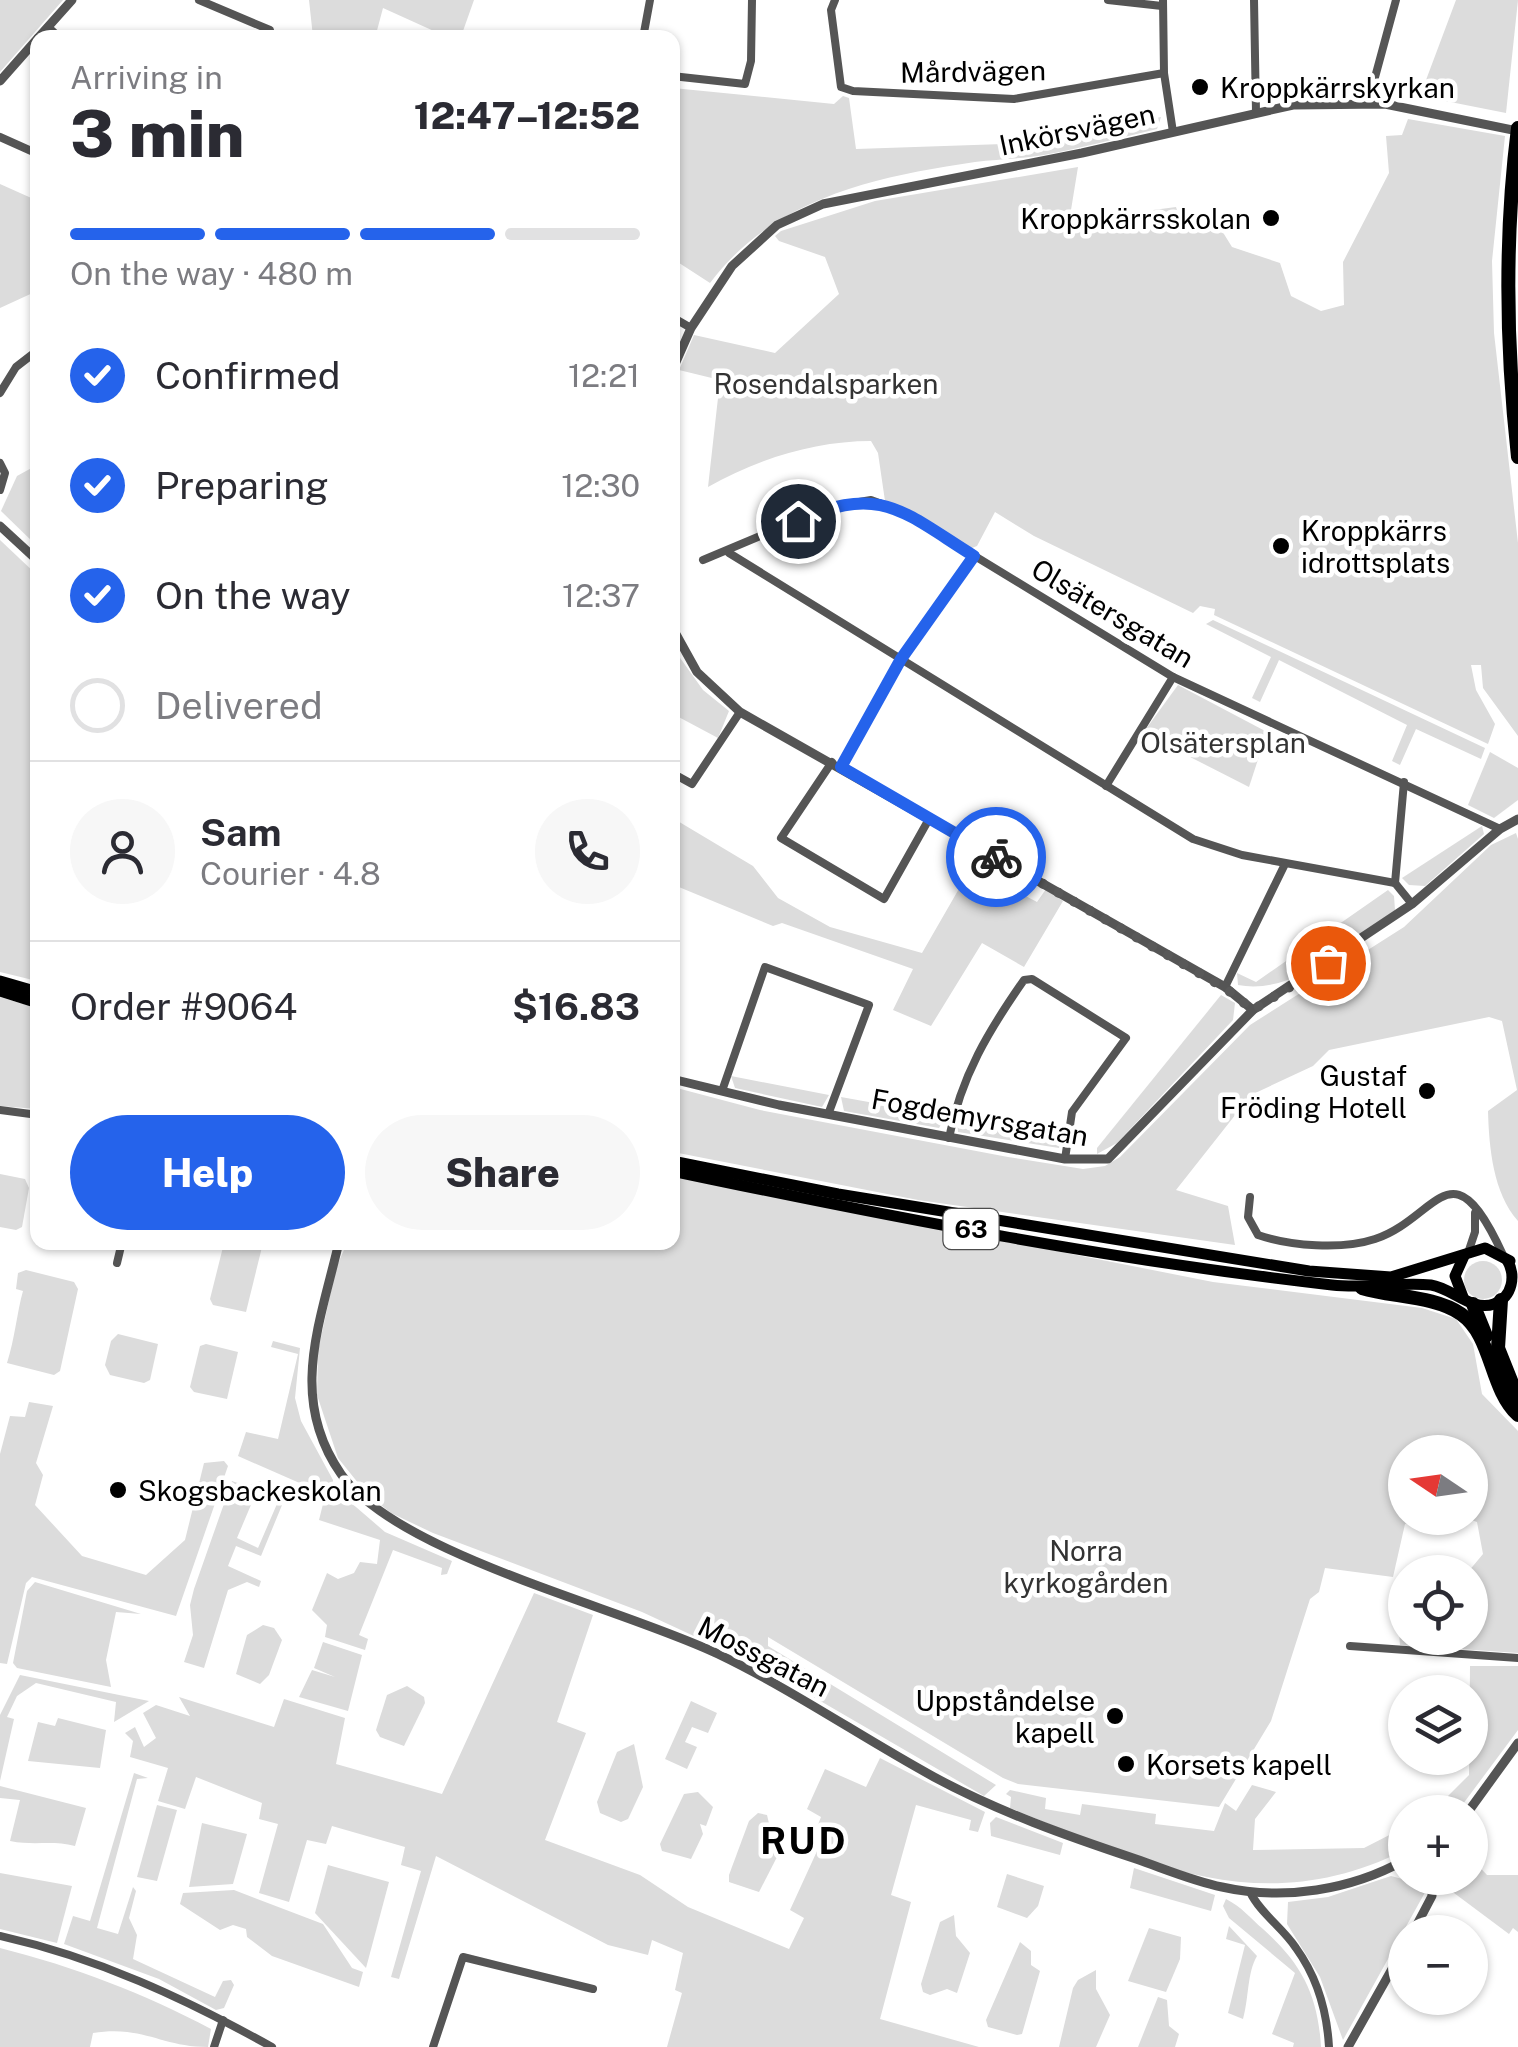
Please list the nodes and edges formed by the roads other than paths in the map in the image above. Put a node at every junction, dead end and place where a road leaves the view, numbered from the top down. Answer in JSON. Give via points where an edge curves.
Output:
{"nodes":[{"id":1,"x":72,"y":0,"type":"edge"},
{"id":2,"x":199,"y":0,"type":"edge"},
{"id":3,"x":650,"y":0,"type":"edge"},
{"id":4,"x":752,"y":0,"type":"edge"},
{"id":5,"x":1108,"y":0,"type":"edge"},
{"id":6,"x":1254,"y":0,"type":"edge"},
{"id":7,"x":1396,"y":0,"type":"edge"},
{"id":8,"x":834,"y":1,"type":"edge"},
{"id":9,"x":1163,"y":3,"type":"edge"},
{"id":10,"x":250,"y":24,"type":"junction"},
{"id":11,"x":48,"y":27,"type":"junction"},
{"id":12,"x":45,"y":30,"type":"edge"},
{"id":13,"x":51,"y":30,"type":"edge"},
{"id":14,"x":250,"y":30,"type":"edge"},
{"id":15,"x":270,"y":30,"type":"edge"},
{"id":16,"x":645,"y":30,"type":"edge"},
{"id":17,"x":30,"y":45,"type":"edge"},
{"id":18,"x":4,"y":68,"type":"edge"},
{"id":19,"x":1164,"y":73,"type":"junction"},
{"id":20,"x":680,"y":77,"type":"edge"},
{"id":21,"x":0,"y":80,"type":"edge"},
{"id":22,"x":1368,"y":104,"type":"junction"},
{"id":23,"x":1256,"y":112,"type":"junction"},
{"id":24,"x":1518,"y":130,"type":"edge"},
{"id":25,"x":1173,"y":132,"type":"junction"},
{"id":26,"x":0,"y":136,"type":"edge"},
{"id":27,"x":30,"y":150,"type":"edge"},
{"id":28,"x":680,"y":322,"type":"edge"},
{"id":29,"x":691,"y":328,"type":"junction"},
{"id":30,"x":680,"y":353,"type":"edge"},
{"id":31,"x":30,"y":356,"type":"edge"},
{"id":32,"x":0,"y":392,"type":"edge"},
{"id":33,"x":1518,"y":457,"type":"edge"},
{"id":34,"x":0,"y":463,"type":"edge"},
{"id":35,"x":0,"y":490,"type":"edge"},
{"id":36,"x":0,"y":526,"type":"edge"},
{"id":37,"x":730,"y":553,"type":"junction"},
{"id":38,"x":30,"y":554,"type":"edge"},
{"id":39,"x":974,"y":556,"type":"junction"},
{"id":40,"x":704,"y":560,"type":"dead end"},
{"id":41,"x":680,"y":642,"type":"edge"},
{"id":42,"x":901,"y":659,"type":"junction"},
{"id":43,"x":1173,"y":676,"type":"junction"},
{"id":44,"x":740,"y":712,"type":"junction"},
{"id":45,"x":836,"y":764,"type":"junction"},
{"id":46,"x":680,"y":777,"type":"edge"},
{"id":47,"x":1404,"y":782,"type":"junction"},
{"id":48,"x":1106,"y":786,"type":"junction"},
{"id":49,"x":930,"y":819,"type":"junction"},
{"id":50,"x":1518,"y":819,"type":"edge"},
{"id":51,"x":1500,"y":829,"type":"junction"},
{"id":52,"x":1284,"y":864,"type":"junction"},
{"id":53,"x":1395,"y":884,"type":"junction"},
{"id":54,"x":1412,"y":904,"type":"junction"},
{"id":55,"x":0,"y":981,"type":"edge"},
{"id":56,"x":1225,"y":988,"type":"junction"},
{"id":57,"x":30,"y":990,"type":"edge"},
{"id":58,"x":0,"y":992,"type":"edge"},
{"id":59,"x":30,"y":1001,"type":"edge"},
{"id":60,"x":1253,"y":1010,"type":"junction"},
{"id":61,"x":680,"y":1081,"type":"edge"},
{"id":62,"x":722,"y":1091,"type":"junction"},
{"id":63,"x":0,"y":1110,"type":"edge"},
{"id":64,"x":830,"y":1112,"type":"junction"},
{"id":65,"x":30,"y":1114,"type":"edge"},
{"id":66,"x":949,"y":1138,"type":"junction"},
{"id":67,"x":1065,"y":1159,"type":"junction"},
{"id":68,"x":680,"y":1163,"type":"edge"},
{"id":69,"x":680,"y":1173,"type":"edge"},
{"id":70,"x":1250,"y":1197,"type":"dead end"},
{"id":71,"x":1474,"y":1209,"type":"junction"},
{"id":72,"x":120,"y":1250,"type":"edge"},
{"id":73,"x":336,"y":1250,"type":"edge"},
{"id":74,"x":1466,"y":1255,"type":"junction"},
{"id":75,"x":1509,"y":1260,"type":"edge"},
{"id":76,"x":117,"y":1263,"type":"dead end"},
{"id":77,"x":1362,"y":1288,"type":"junction"},
{"id":78,"x":1518,"y":1296,"type":"edge"},
{"id":79,"x":1502,"y":1299,"type":"junction"},
{"id":80,"x":1468,"y":1300,"type":"junction"},
{"id":81,"x":1491,"y":1370,"type":"junction"},
{"id":82,"x":1518,"y":1398,"type":"edge"},
{"id":83,"x":1518,"y":1416,"type":"edge"},
{"id":84,"x":1350,"y":1646,"type":"dead end"},
{"id":85,"x":1518,"y":1658,"type":"edge"},
{"id":86,"x":1518,"y":1742,"type":"edge"},
{"id":87,"x":1480,"y":1795,"type":"edge"},
{"id":88,"x":1388,"y":1866,"type":"edge"},
{"id":89,"x":1250,"y":1892,"type":"junction"},
{"id":90,"x":0,"y":1936,"type":"edge"},
{"id":91,"x":1388,"y":1976,"type":"edge"},
{"id":92,"x":594,"y":1989,"type":"dead end"},
{"id":93,"x":223,"y":2020,"type":"junction"},
{"id":94,"x":214,"y":2047,"type":"edge"},
{"id":95,"x":272,"y":2047,"type":"edge"},
{"id":96,"x":433,"y":2047,"type":"edge"},
{"id":97,"x":1328,"y":2047,"type":"edge"},
{"id":98,"x":1348,"y":2047,"type":"edge"}],
"edges":[{"from":1,"to":11,"type":"street"},
{"from":2,"to":10,"type":"street"},
{"from":3,"to":16,"type":"street"},
{"from":4,"to":20,"type":"street","via":[[752,61],[745,84]]},
{"from":5,"to":9,"type":"street"},
{"from":6,"to":23,"type":"street"},
{"from":7,"to":22,"type":"street"},
{"from":8,"to":19,"type":"street","name":"Mårdvägen","via":[[841,87],[882,95],[1014,99]]},
{"from":9,"to":19,"type":"street"},
{"from":10,"to":14,"type":"street"},
{"from":10,"to":15,"type":"street"},
{"from":11,"to":12,"type":"street"},
{"from":11,"to":13,"type":"street"},
{"from":17,"to":18,"type":"street"},
{"from":18,"to":21,"type":"street"},
{"from":19,"to":25,"type":"street"},
{"from":22,"to":23,"type":"street","name":"Inkörsvägen"},
{"from":22,"to":24,"type":"street","name":"Inkörsvägen"},
{"from":23,"to":25,"type":"street","name":"Inkörsvägen"},
{"from":24,"to":33,"type":"highway","via":[[1508,322]]},
{"from":25,"to":29,"type":"street","name":"Inkörsvägen","via":[[801,212],[751,245]]},
{"from":26,"to":27,"type":"street"},
{"from":28,"to":29,"type":"street"},
{"from":29,"to":30,"type":"street","name":"Inkörsvägen"},
{"from":31,"to":32,"type":"street"},
{"from":34,"to":35,"type":"street"},
{"from":36,"to":38,"type":"street"},
{"from":37,"to":39,"type":"street","name":"Olsätersgatan","via":[[829,507],[871,500],[900,510]]},
{"from":37,"to":40,"type":"street","name":"Olsätersgatan"},
{"from":37,"to":42,"type":"street"},
{"from":39,"to":42,"type":"street"},
{"from":39,"to":43,"type":"street","name":"Olsätersgatan"},
{"from":41,"to":44,"type":"street","via":[[697,672]]},
{"from":42,"to":45,"type":"street"},
{"from":42,"to":48,"type":"street"},
{"from":43,"to":47,"type":"street","name":"Olsätersgatan"},
{"from":43,"to":48,"type":"street"},
{"from":44,"to":45,"type":"street"},
{"from":44,"to":46,"type":"street","via":[[692,784]]},
{"from":45,"to":49,"type":"street"},
{"from":45,"to":49,"type":"street","via":[[781,838],[884,898]]},
{"from":47,"to":51,"type":"street","name":"Olsätersgatan"},
{"from":47,"to":53,"type":"street"},
{"from":48,"to":52,"type":"street","via":[[1193,840]]},
{"from":49,"to":56,"type":"street"},
{"from":50,"to":51,"type":"street","name":"Fogdemyrsgatan"},
{"from":51,"to":54,"type":"street","name":"Fogdemyrsgatan"},
{"from":52,"to":53,"type":"street"},
{"from":52,"to":56,"type":"street"},
{"from":53,"to":54,"type":"street"},
{"from":54,"to":60,"type":"street","name":"Fogdemyrsgatan"},
{"from":55,"to":57,"type":"main road"},
{"from":56,"to":60,"type":"street"},
{"from":58,"to":59,"type":"main road"},
{"from":60,"to":67,"type":"street","name":"Fogdemyrsgatan","via":[[1108,1159]]},
{"from":61,"to":62,"type":"street","name":"Fogdemyrsgatan"},
{"from":62,"to":64,"type":"street","name":"Fogdemyrsgatan"},
{"from":62,"to":64,"type":"street","via":[[766,967],[869,1005]]},
{"from":63,"to":65,"type":"street"},
{"from":64,"to":66,"type":"street","name":"Fogdemyrsgatan"},
{"from":66,"to":67,"type":"street","name":"Fogdemyrsgatan"},
{"from":66,"to":67,"type":"street","via":[[976,1053],[1027,978],[1126,1038],[1072,1112]]},
{"from":68,"to":74,"type":"main road","number":"63","via":[[1309,1271],[1391,1277]]},
{"from":69,"to":77,"type":"main road","number":"63","via":[[916,1220]]},
{"from":70,"to":71,"type":"street","via":[[1252,1231],[1312,1244],[1374,1240],[1442,1194],[1460,1196]]},
{"from":71,"to":74,"type":"street"},
{"from":71,"to":75,"type":"street"},
{"from":72,"to":76,"type":"street"},
{"from":73,"to":89,"type":"street","name":"Mossgatan","via":[[310,1401],[339,1472],[381,1514],[432,1541],[714,1652],[1001,1810],[1200,1881]]},
{"from":74,"to":75,"type":"main road","number":"63","via":[[1485,1248]]},
{"from":74,"to":80,"type":"main road","via":[[1455,1276]]},
{"from":75,"to":79,"type":"main road","via":[[1513,1276]]},
{"from":77,"to":80,"type":"main road","number":"63","via":[[1427,1285]]},
{"from":77,"to":81,"type":"highway","via":[[1461,1314]]},
{"from":78,"to":79,"type":"main road","number":"63"},
{"from":79,"to":80,"type":"main road","number":"63","via":[[1488,1306]]},
{"from":79,"to":82,"type":"highway","via":[[1498,1348]]},
{"from":80,"to":81,"type":"highway","via":[[1486,1334]]},
{"from":81,"to":83,"type":"highway"},
{"from":84,"to":85,"type":"street"},
{"from":86,"to":87,"type":"street"},
{"from":88,"to":89,"type":"street","name":"Mossgatan","via":[[1328,1888]]},
{"from":89,"to":97,"type":"street","via":[[1314,1979]]},
{"from":90,"to":93,"type":"street","via":[[130,1974]]},
{"from":91,"to":98,"type":"street"},
{"from":92,"to":96,"type":"street","via":[[463,1957]]},
{"from":93,"to":94,"type":"street"},
{"from":93,"to":95,"type":"street"}]}
